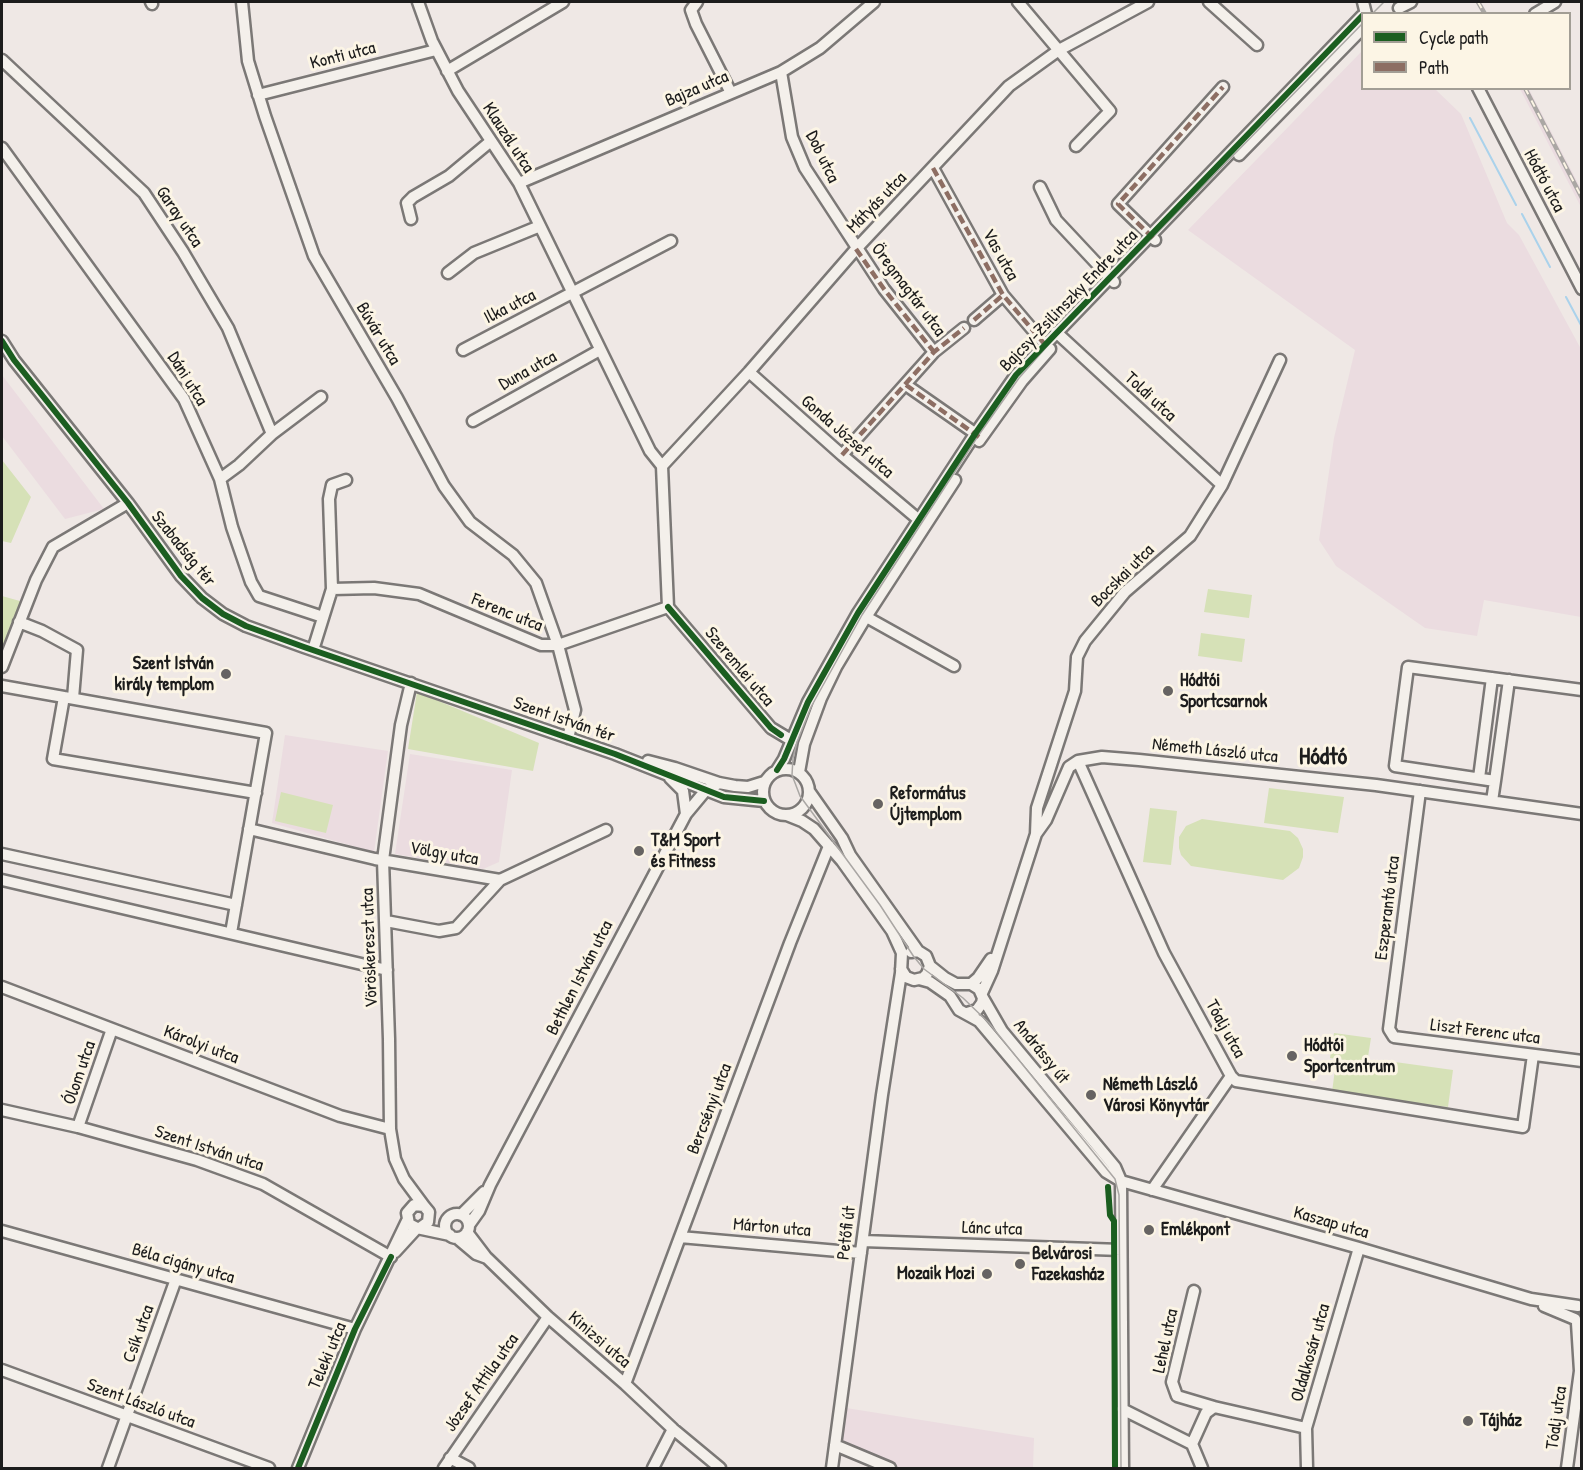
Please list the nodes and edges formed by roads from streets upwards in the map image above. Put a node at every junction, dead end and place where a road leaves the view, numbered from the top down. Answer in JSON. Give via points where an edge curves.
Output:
{"nodes":[{"id":1,"x":242,"y":2,"type":"edge"},
{"id":2,"x":418,"y":2,"type":"edge"},
{"id":3,"x":563,"y":2,"type":"edge"},
{"id":4,"x":696,"y":2,"type":"edge"},
{"id":5,"x":874,"y":2,"type":"edge"},
{"id":6,"x":1018,"y":2,"type":"edge"},
{"id":7,"x":1148,"y":2,"type":"edge"},
{"id":8,"x":1209,"y":2,"type":"edge"},
{"id":9,"x":1556,"y":2,"type":"edge"},
{"id":10,"x":1414,"y":5,"type":"edge"},
{"id":11,"x":1398,"y":8,"type":"edge"},
{"id":12,"x":1538,"y":12,"type":"edge"},
{"id":13,"x":1361,"y":18,"type":"edge"},
{"id":14,"x":1361,"y":30,"type":"edge"},
{"id":15,"x":1257,"y":45,"type":"dead end"},
{"id":16,"x":436,"y":50,"type":"junction"},
{"id":17,"x":1059,"y":50,"type":"junction"},
{"id":18,"x":2,"y":60,"type":"edge"},
{"id":19,"x":447,"y":71,"type":"junction"},
{"id":20,"x":781,"y":72,"type":"junction"},
{"id":21,"x":1223,"y":87,"type":"dead end"},
{"id":22,"x":1481,"y":90,"type":"edge"},
{"id":23,"x":731,"y":93,"type":"junction"},
{"id":24,"x":258,"y":95,"type":"junction"},
{"id":25,"x":491,"y":141,"type":"junction"},
{"id":26,"x":1076,"y":146,"type":"dead end"},
{"id":27,"x":2,"y":148,"type":"edge"},
{"id":28,"x":933,"y":168,"type":"junction"},
{"id":29,"x":519,"y":183,"type":"junction"},
{"id":30,"x":1040,"y":187,"type":"dead end"},
{"id":31,"x":411,"y":219,"type":"dead end"},
{"id":32,"x":540,"y":226,"type":"junction"},
{"id":33,"x":1153,"y":238,"type":"junction"},
{"id":34,"x":671,"y":240,"type":"dead end"},
{"id":35,"x":856,"y":249,"type":"junction"},
{"id":36,"x":448,"y":273,"type":"dead end"},
{"id":37,"x":1112,"y":280,"type":"junction"},
{"id":38,"x":1581,"y":289,"type":"edge"},
{"id":39,"x":572,"y":293,"type":"junction"},
{"id":40,"x":1003,"y":295,"type":"junction"},
{"id":41,"x":974,"y":320,"type":"dead end"},
{"id":42,"x":964,"y":328,"type":"dead end"},
{"id":43,"x":1058,"y":334,"type":"junction"},
{"id":44,"x":2,"y":341,"type":"edge"},
{"id":45,"x":1047,"y":347,"type":"junction"},
{"id":46,"x":463,"y":350,"type":"dead end"},
{"id":47,"x":600,"y":350,"type":"junction"},
{"id":48,"x":934,"y":352,"type":"junction"},
{"id":49,"x":1280,"y":360,"type":"dead end"},
{"id":50,"x":749,"y":372,"type":"junction"},
{"id":51,"x":906,"y":385,"type":"junction"},
{"id":52,"x":321,"y":397,"type":"dead end"},
{"id":53,"x":473,"y":421,"type":"dead end"},
{"id":54,"x":272,"y":434,"type":"junction"},
{"id":55,"x":978,"y":436,"type":"junction"},
{"id":56,"x":842,"y":455,"type":"junction"},
{"id":57,"x":662,"y":466,"type":"junction"},
{"id":58,"x":220,"y":479,"type":"junction"},
{"id":59,"x":346,"y":480,"type":"dead end"},
{"id":60,"x":1222,"y":486,"type":"junction"},
{"id":61,"x":128,"y":503,"type":"junction"},
{"id":62,"x":922,"y":524,"type":"junction"},
{"id":63,"x":332,"y":589,"type":"junction"},
{"id":64,"x":668,"y":607,"type":"junction"},
{"id":65,"x":862,"y":615,"type":"junction"},
{"id":66,"x":323,"y":617,"type":"junction"},
{"id":67,"x":19,"y":622,"type":"junction"},
{"id":68,"x":558,"y":645,"type":"junction"},
{"id":69,"x":313,"y":650,"type":"junction"},
{"id":70,"x":954,"y":666,"type":"dead end"},
{"id":71,"x":2,"y":667,"type":"edge"},
{"id":72,"x":1492,"y":678,"type":"junction"},
{"id":73,"x":1509,"y":681,"type":"junction"},
{"id":74,"x":411,"y":683,"type":"junction"},
{"id":75,"x":2,"y":686,"type":"edge"},
{"id":76,"x":1581,"y":690,"type":"edge"},
{"id":77,"x":68,"y":698,"type":"junction"},
{"id":78,"x":568,"y":738,"type":"junction"},
{"id":79,"x":791,"y":740,"type":"junction"},
{"id":80,"x":615,"y":754,"type":"junction"},
{"id":81,"x":1078,"y":761,"type":"junction"},
{"id":82,"x":777,"y":770,"type":"junction"},
{"id":83,"x":799,"y":772,"type":"junction"},
{"id":84,"x":667,"y":775,"type":"junction"},
{"id":85,"x":1479,"y":778,"type":"junction"},
{"id":86,"x":1495,"y":781,"type":"junction"},
{"id":87,"x":764,"y":782,"type":"junction"},
{"id":88,"x":719,"y":783,"type":"junction"},
{"id":89,"x":706,"y":790,"type":"junction"},
{"id":90,"x":809,"y":791,"type":"junction"},
{"id":91,"x":1420,"y":791,"type":"junction"},
{"id":92,"x":256,"y":793,"type":"junction"},
{"id":93,"x":764,"y":801,"type":"junction"},
{"id":94,"x":1492,"y":801,"type":"junction"},
{"id":95,"x":686,"y":814,"type":"junction"},
{"id":96,"x":1581,"y":814,"type":"edge"},
{"id":97,"x":787,"y":815,"type":"junction"},
{"id":98,"x":249,"y":830,"type":"junction"},
{"id":99,"x":606,"y":830,"type":"dead end"},
{"id":100,"x":1036,"y":834,"type":"junction"},
{"id":101,"x":829,"y":846,"type":"junction"},
{"id":102,"x":2,"y":854,"type":"edge"},
{"id":103,"x":383,"y":860,"type":"junction"},
{"id":104,"x":2,"y":880,"type":"edge"},
{"id":105,"x":500,"y":880,"type":"junction"},
{"id":106,"x":236,"y":905,"type":"junction"},
{"id":107,"x":386,"y":921,"type":"junction"},
{"id":108,"x":231,"y":933,"type":"junction"},
{"id":109,"x":1000,"y":943,"type":"junction"},
{"id":110,"x":918,"y":951,"type":"junction"},
{"id":111,"x":902,"y":964,"type":"junction"},
{"id":112,"x":930,"y":966,"type":"junction"},
{"id":113,"x":387,"y":970,"type":"junction"},
{"id":114,"x":917,"y":980,"type":"junction"},
{"id":115,"x":968,"y":984,"type":"junction"},
{"id":116,"x":2,"y":987,"type":"edge"},
{"id":117,"x":982,"y":995,"type":"junction"},
{"id":118,"x":896,"y":1001,"type":"junction"},
{"id":119,"x":954,"y":1002,"type":"junction"},
{"id":120,"x":967,"y":1013,"type":"junction"},
{"id":121,"x":112,"y":1029,"type":"junction"},
{"id":122,"x":1389,"y":1029,"type":"joint"},
{"id":123,"x":1533,"y":1055,"type":"junction"},
{"id":124,"x":1581,"y":1061,"type":"edge"},
{"id":125,"x":1231,"y":1076,"type":"junction"},
{"id":126,"x":2,"y":1110,"type":"edge"},
{"id":127,"x":78,"y":1127,"type":"junction"},
{"id":128,"x":390,"y":1129,"type":"junction"},
{"id":129,"x":404,"y":1179,"type":"junction"},
{"id":130,"x":1121,"y":1181,"type":"junction"},
{"id":131,"x":490,"y":1185,"type":"junction"},
{"id":132,"x":1152,"y":1190,"type":"junction"},
{"id":133,"x":410,"y":1207,"type":"junction"},
{"id":134,"x":425,"y":1207,"type":"junction"},
{"id":135,"x":459,"y":1214,"type":"junction"},
{"id":136,"x":415,"y":1225,"type":"junction"},
{"id":137,"x":468,"y":1229,"type":"junction"},
{"id":138,"x":2,"y":1231,"type":"edge"},
{"id":139,"x":454,"y":1236,"type":"junction"},
{"id":140,"x":680,"y":1237,"type":"junction"},
{"id":141,"x":862,"y":1247,"type":"junction"},
{"id":142,"x":1359,"y":1248,"type":"junction"},
{"id":143,"x":1121,"y":1250,"type":"junction"},
{"id":144,"x":391,"y":1257,"type":"junction"},
{"id":145,"x":487,"y":1258,"type":"junction"},
{"id":146,"x":176,"y":1279,"type":"junction"},
{"id":147,"x":1194,"y":1291,"type":"dead end"},
{"id":148,"x":1531,"y":1299,"type":"junction"},
{"id":149,"x":1580,"y":1303,"type":"edge"},
{"id":150,"x":548,"y":1317,"type":"junction"},
{"id":151,"x":1578,"y":1323,"type":"edge"},
{"id":152,"x":355,"y":1329,"type":"junction"},
{"id":153,"x":2,"y":1370,"type":"edge"},
{"id":154,"x":1581,"y":1370,"type":"edge"},
{"id":155,"x":625,"y":1384,"type":"junction"},
{"id":156,"x":1214,"y":1407,"type":"junction"},
{"id":157,"x":1122,"y":1409,"type":"junction"},
{"id":158,"x":126,"y":1417,"type":"junction"},
{"id":159,"x":1306,"y":1428,"type":"junction"},
{"id":160,"x":673,"y":1429,"type":"junction"},
{"id":161,"x":1192,"y":1444,"type":"junction"},
{"id":162,"x":836,"y":1445,"type":"junction"},
{"id":163,"x":450,"y":1458,"type":"junction"},
{"id":164,"x":108,"y":1468,"type":"edge"},
{"id":165,"x":269,"y":1468,"type":"edge"},
{"id":166,"x":298,"y":1468,"type":"edge"},
{"id":167,"x":444,"y":1468,"type":"edge"},
{"id":168,"x":469,"y":1468,"type":"edge"},
{"id":169,"x":653,"y":1468,"type":"edge"},
{"id":170,"x":720,"y":1468,"type":"edge"},
{"id":171,"x":832,"y":1468,"type":"edge"},
{"id":172,"x":890,"y":1468,"type":"edge"},
{"id":173,"x":1123,"y":1468,"type":"edge"},
{"id":174,"x":1202,"y":1468,"type":"edge"},
{"id":175,"x":1307,"y":1468,"type":"edge"},
{"id":176,"x":1567,"y":1468,"type":"edge"}],
"edges":[{"from":1,"to":24,"type":"street","name":"Búvár utca","via":[[248,61]]},
{"from":2,"to":16,"type":"street","name":"Klauzál utca"},
{"from":3,"to":19,"type":"street"},
{"from":4,"to":23,"type":"street","via":[[691,10],[696,24]]},
{"from":5,"to":20,"type":"street","name":"Bajza utca","via":[[820,48]]},
{"from":6,"to":17,"type":"street"},
{"from":7,"to":17,"type":"street","name":"Mátyás utca"},
{"from":8,"to":15,"type":"street"},
{"from":9,"to":12,"type":"street"},
{"from":10,"to":11,"type":"street"},
{"from":13,"to":33,"type":"street","name":"Bajcsy-Zsilinszky Endre utca"},
{"from":14,"to":33,"type":"street","name":"Bajcsy-Zsilinszky Endre utca"},
{"from":16,"to":19,"type":"street","name":"Klauzál utca"},
{"from":16,"to":24,"type":"street","name":"Konti utca"},
{"from":17,"to":26,"type":"street","via":[[1110,111]]},
{"from":17,"to":28,"type":"street","name":"Mátyás utca","via":[[1009,86]]},
{"from":18,"to":54,"type":"street","name":"Garay utca","via":[[144,193],[228,328]]},
{"from":19,"to":25,"type":"street","name":"Klauzál utca"},
{"from":20,"to":23,"type":"street","name":"Bajza utca"},
{"from":20,"to":35,"type":"street","name":"Dob utca","via":[[792,137],[805,168]]},
{"from":21,"to":33,"type":"street","name":"Bajcsy-Zsilinszky Endre utca","via":[[1118,204]]},
{"from":22,"to":38,"type":"street","name":"Hódtó utca"},
{"from":23,"to":29,"type":"street","name":"Bajza utca"},
{"from":24,"to":68,"type":"street","name":"Búvár utca","via":[[314,256],[444,486],[471,522],[513,555],[536,583]]},
{"from":25,"to":29,"type":"street","name":"Klauzál utca"},
{"from":25,"to":31,"type":"street","via":[[450,176],[413,197],[407,203]]},
{"from":27,"to":58,"type":"street","name":"Dáni utca","via":[[184,399]]},
{"from":28,"to":35,"type":"street","name":"Mátyás utca"},
{"from":28,"to":40,"type":"street","name":"Vas utca"},
{"from":29,"to":32,"type":"street","name":"Klauzál utca"},
{"from":30,"to":37,"type":"street","via":[[1056,220]]},
{"from":32,"to":36,"type":"street","via":[[474,253]]},
{"from":32,"to":39,"type":"street","name":"Klauzál utca"},
{"from":33,"to":37,"type":"street","name":"Bajcsy-Zsilinszky Endre utca"},
{"from":34,"to":39,"type":"street"},
{"from":35,"to":48,"type":"street","name":"Öregmagtár utca"},
{"from":35,"to":50,"type":"street","name":"Mátyás utca"},
{"from":37,"to":43,"type":"street","name":"Bajcsy-Zsilinszky Endre utca"},
{"from":39,"to":46,"type":"street","name":"Ilka utca"},
{"from":39,"to":47,"type":"street","name":"Klauzál utca"},
{"from":40,"to":41,"type":"street","name":"Öregmagtár utca"},
{"from":40,"to":45,"type":"street","name":"Vas utca"},
{"from":42,"to":48,"type":"street","name":"Öregmagtár utca"},
{"from":43,"to":45,"type":"street","name":"Bajcsy-Zsilinszky Endre utca"},
{"from":43,"to":60,"type":"street","name":"Toldi utca"},
{"from":44,"to":61,"type":"street","name":"Szabadság tér"},
{"from":45,"to":55,"type":"street","name":"Bajcsy-Zsilinszky Endre utca"},
{"from":47,"to":53,"type":"street","name":"Duna utca"},
{"from":47,"to":57,"type":"street","name":"Klauzál utca","via":[[650,451]]},
{"from":48,"to":51,"type":"street","name":"Öregmagtár utca"},
{"from":49,"to":60,"type":"street","name":"Bocskai utca"},
{"from":50,"to":56,"type":"street","name":"Gonda József utca"},
{"from":50,"to":57,"type":"street","name":"Mátyás utca"},
{"from":51,"to":55,"type":"street"},
{"from":51,"to":56,"type":"street","name":"Öregmagtár utca"},
{"from":52,"to":54,"type":"street"},
{"from":54,"to":58,"type":"street"},
{"from":55,"to":62,"type":"street","name":"Bajcsy-Zsilinszky Endre utca"},
{"from":56,"to":62,"type":"street","name":"Gonda József utca"},
{"from":57,"to":64,"type":"street"},
{"from":58,"to":66,"type":"street","name":"Dáni utca","via":[[232,527],[259,596]]},
{"from":59,"to":63,"type":"street","via":[[332,485],[329,499]]},
{"from":60,"to":100,"type":"street","name":"Bocskai utca","via":[[1190,536],[1125,592],[1085,640],[1077,657],[1075,691],[1037,808]]},
{"from":61,"to":67,"type":"street","name":"Szabadság tér","via":[[53,547]]},
{"from":61,"to":69,"type":"street","name":"Szabadság tér","via":[[181,576],[202,598],[246,626]]},
{"from":62,"to":65,"type":"street","name":"Bajcsy-Zsilinszky Endre utca"},
{"from":63,"to":66,"type":"street"},
{"from":63,"to":68,"type":"street","name":"Ferenc utca","via":[[374,588],[418,594],[541,645]]},
{"from":64,"to":68,"type":"street","name":"Ferenc utca"},
{"from":64,"to":79,"type":"street","name":"Szeremlei utca","via":[[771,728]]},
{"from":65,"to":70,"type":"street"},
{"from":65,"to":79,"type":"street","name":"Bajcsy-Zsilinszky Endre utca","via":[[813,692]]},
{"from":65,"to":83,"type":"street","name":"Bajcsy-Zsilinszky Endre utca","via":[[821,698],[804,744]]},
{"from":66,"to":69,"type":"street"},
{"from":67,"to":71,"type":"street","name":"Szabadság tér"},
{"from":67,"to":77,"type":"street","via":[[77,650]]},
{"from":68,"to":78,"type":"street","name":"Búvár utca","via":[[575,710]]},
{"from":69,"to":74,"type":"street","name":"Szabadság tér"},
{"from":72,"to":73,"type":"street"},
{"from":72,"to":85,"type":"street"},
{"from":72,"to":85,"type":"street","via":[[1408,667],[1395,766]]},
{"from":73,"to":76,"type":"street"},
{"from":73,"to":86,"type":"street"},
{"from":74,"to":78,"type":"street","name":"Szent István tér"},
{"from":74,"to":103,"type":"street","name":"Vöröskereszt utca","via":[[401,725]]},
{"from":75,"to":77,"type":"street"},
{"from":77,"to":92,"type":"street","via":[[267,733]]},
{"from":77,"to":92,"type":"street","via":[[53,759]]},
{"from":78,"to":80,"type":"street","name":"Szent István tér"},
{"from":79,"to":82,"type":"street","name":"Bajcsy-Zsilinszky Endre utca"},
{"from":80,"to":84,"type":"street","name":"Szent István tér"},
{"from":80,"to":88,"type":"street"},
{"from":81,"to":91,"type":"street","name":"Németh László utca","via":[[1102,756]]},
{"from":81,"to":100,"type":"street","name":"Bocskai utca","via":[[1069,767]]},
{"from":81,"to":125,"type":"street","name":"Tóalj utca","via":[[1164,953]]},
{"from":82,"to":83,"type":"street"},
{"from":82,"to":87,"type":"street"},
{"from":83,"to":90,"type":"street"},
{"from":84,"to":89,"type":"street","name":"Szent István tér"},
{"from":84,"to":95,"type":"street","via":[[683,791]]},
{"from":85,"to":86,"type":"street"},
{"from":86,"to":94,"type":"street"},
{"from":87,"to":88,"type":"street","via":[[748,787]]},
{"from":87,"to":93,"type":"street"},
{"from":88,"to":89,"type":"street"},
{"from":89,"to":93,"type":"street","name":"Szent István tér","via":[[724,797]]},
{"from":89,"to":95,"type":"street","name":"Bethlen István utca"},
{"from":90,"to":97,"type":"street","via":[[801,809]]},
{"from":90,"to":110,"type":"street"},
{"from":91,"to":94,"type":"street","name":"Németh László utca"},
{"from":91,"to":122,"type":"street","name":"Eszperantó utca"},
{"from":92,"to":98,"type":"street"},
{"from":93,"to":97,"type":"street","via":[[774,812]]},
{"from":94,"to":96,"type":"street","name":"Németh László utca"},
{"from":95,"to":131,"type":"street","name":"Bethlen István utca"},
{"from":97,"to":101,"type":"street","via":[[814,829]]},
{"from":98,"to":103,"type":"street"},
{"from":98,"to":106,"type":"street"},
{"from":99,"to":105,"type":"street","name":"Völgy utca"},
{"from":100,"to":109,"type":"street","name":"Bocskai utca"},
{"from":101,"to":111,"type":"street","via":[[892,931],[901,950]]},
{"from":101,"to":140,"type":"street","name":"Bercsényi utca"},
{"from":102,"to":106,"type":"street"},
{"from":103,"to":105,"type":"street","name":"Völgy utca"},
{"from":103,"to":107,"type":"street","name":"Vöröskereszt utca"},
{"from":104,"to":108,"type":"street"},
{"from":105,"to":107,"type":"street","name":"Völgy utca","via":[[456,928],[439,931]]},
{"from":106,"to":108,"type":"street"},
{"from":107,"to":113,"type":"street","name":"Vöröskereszt utca"},
{"from":108,"to":113,"type":"street"},
{"from":109,"to":115,"type":"street","name":"Bocskai utca","via":[[986,967]]},
{"from":109,"to":117,"type":"street","name":"Bocskai utca"},
{"from":110,"to":111,"type":"street","via":[[908,953]]},
{"from":110,"to":112,"type":"street","via":[[926,956]]},
{"from":111,"to":114,"type":"street","via":[[906,976]]},
{"from":111,"to":118,"type":"street","name":"Petőfi út"},
{"from":112,"to":114,"type":"street","via":[[927,974]]},
{"from":112,"to":115,"type":"street","via":[[956,984]]},
{"from":113,"to":128,"type":"street","name":"Vöröskereszt utca"},
{"from":114,"to":118,"type":"street","via":[[906,986]]},
{"from":114,"to":119,"type":"street","via":[[930,982]]},
{"from":115,"to":117,"type":"street"},
{"from":115,"to":119,"type":"street","via":[[957,989]]},
{"from":116,"to":121,"type":"street","name":"Károlyi utca"},
{"from":117,"to":120,"type":"street","via":[[980,1007]]},
{"from":117,"to":130,"type":"street","name":"Andrássy út","via":[[1002,1031],[1115,1167]]},
{"from":118,"to":141,"type":"street","name":"Petőfi út"},
{"from":119,"to":120,"type":"street"},
{"from":120,"to":130,"type":"street","name":"Andrássy út","via":[[979,1021],[1106,1172]]},
{"from":121,"to":127,"type":"street","name":"Ólom utca"},
{"from":121,"to":128,"type":"street","name":"Károlyi utca","via":[[340,1116]]},
{"from":122,"to":123,"type":"street","name":"Liszt Ferenc utca","via":[[1394,1037]]},
{"from":123,"to":124,"type":"street","name":"Liszt Ferenc utca"},
{"from":123,"to":125,"type":"street","name":"Tóalj utca","via":[[1523,1127],[1236,1081]]},
{"from":125,"to":132,"type":"street"},
{"from":126,"to":127,"type":"street","name":"Szent István utca"},
{"from":127,"to":144,"type":"street","name":"Szent István utca","via":[[197,1160],[263,1184]]},
{"from":128,"to":129,"type":"street","name":"Vöröskereszt utca","via":[[395,1159]]},
{"from":129,"to":133,"type":"street"},
{"from":129,"to":134,"type":"street","name":"Vöröskereszt utca"},
{"from":130,"to":132,"type":"street","name":"Kaszap utca"},
{"from":130,"to":143,"type":"street"},
{"from":131,"to":135,"type":"street","name":"Bethlen István utca"},
{"from":131,"to":137,"type":"street","name":"Bethlen István utca"},
{"from":132,"to":142,"type":"street","name":"Kaszap utca"},
{"from":133,"to":134,"type":"street"},
{"from":133,"to":136,"type":"street","via":[[407,1213]]},
{"from":134,"to":135,"type":"street"},
{"from":134,"to":136,"type":"street","via":[[429,1222]]},
{"from":135,"to":137,"type":"street","via":[[465,1217]]},
{"from":135,"to":139,"type":"street","via":[[446,1222],[446,1230]]},
{"from":136,"to":139,"type":"street","name":"Kinizsi utca"},
{"from":136,"to":144,"type":"street","name":"Teleki utca"},
{"from":137,"to":139,"type":"street"},
{"from":137,"to":145,"type":"street"},
{"from":138,"to":146,"type":"street","name":"Béla cigány utca"},
{"from":139,"to":145,"type":"street","name":"Kinizsi utca"},
{"from":140,"to":141,"type":"street","name":"Márton utca"},
{"from":140,"to":155,"type":"street","name":"Bercsényi utca"},
{"from":141,"to":143,"type":"street","name":"Lánc utca"},
{"from":141,"to":162,"type":"street","name":"Petőfi út"},
{"from":142,"to":148,"type":"street","name":"Kaszap utca"},
{"from":142,"to":159,"type":"street","name":"Oldalkosár utca"},
{"from":143,"to":157,"type":"street"},
{"from":144,"to":152,"type":"street","name":"Teleki utca"},
{"from":145,"to":150,"type":"street","name":"Kinizsi utca"},
{"from":146,"to":152,"type":"street","name":"Béla cigány utca"},
{"from":146,"to":158,"type":"street","name":"Csík utca"},
{"from":147,"to":156,"type":"street","name":"Lehel utca","via":[[1172,1382],[1177,1396]]},
{"from":148,"to":149,"type":"street","name":"Kaszap utca"},
{"from":148,"to":151,"type":"street","name":"Kaszap utca"},
{"from":149,"to":151,"type":"street","name":"Tóalj utca","via":[[1575,1311]]},
{"from":150,"to":155,"type":"street","name":"Kinizsi utca"},
{"from":150,"to":163,"type":"street","name":"József Attila utca"},
{"from":151,"to":154,"type":"street","name":"Tóalj utca"},
{"from":152,"to":166,"type":"street","name":"Teleki utca"},
{"from":153,"to":158,"type":"street","name":"Szent László utca"},
{"from":154,"to":176,"type":"street","name":"Tóalj utca"},
{"from":155,"to":160,"type":"street","name":"Kinizsi utca"},
{"from":156,"to":159,"type":"street"},
{"from":156,"to":161,"type":"street","via":[[1206,1413]]},
{"from":157,"to":161,"type":"street"},
{"from":157,"to":173,"type":"street"},
{"from":158,"to":164,"type":"street","name":"Csík utca"},
{"from":158,"to":165,"type":"street","name":"Szent László utca"},
{"from":159,"to":175,"type":"street","name":"Oldalkosár utca"},
{"from":160,"to":169,"type":"street"},
{"from":160,"to":170,"type":"street","name":"Kinizsi utca"},
{"from":161,"to":174,"type":"street"},
{"from":162,"to":171,"type":"street","name":"Petőfi út"},
{"from":162,"to":172,"type":"street"},
{"from":163,"to":167,"type":"street","name":"József Attila utca"},
{"from":163,"to":168,"type":"street"}]}
